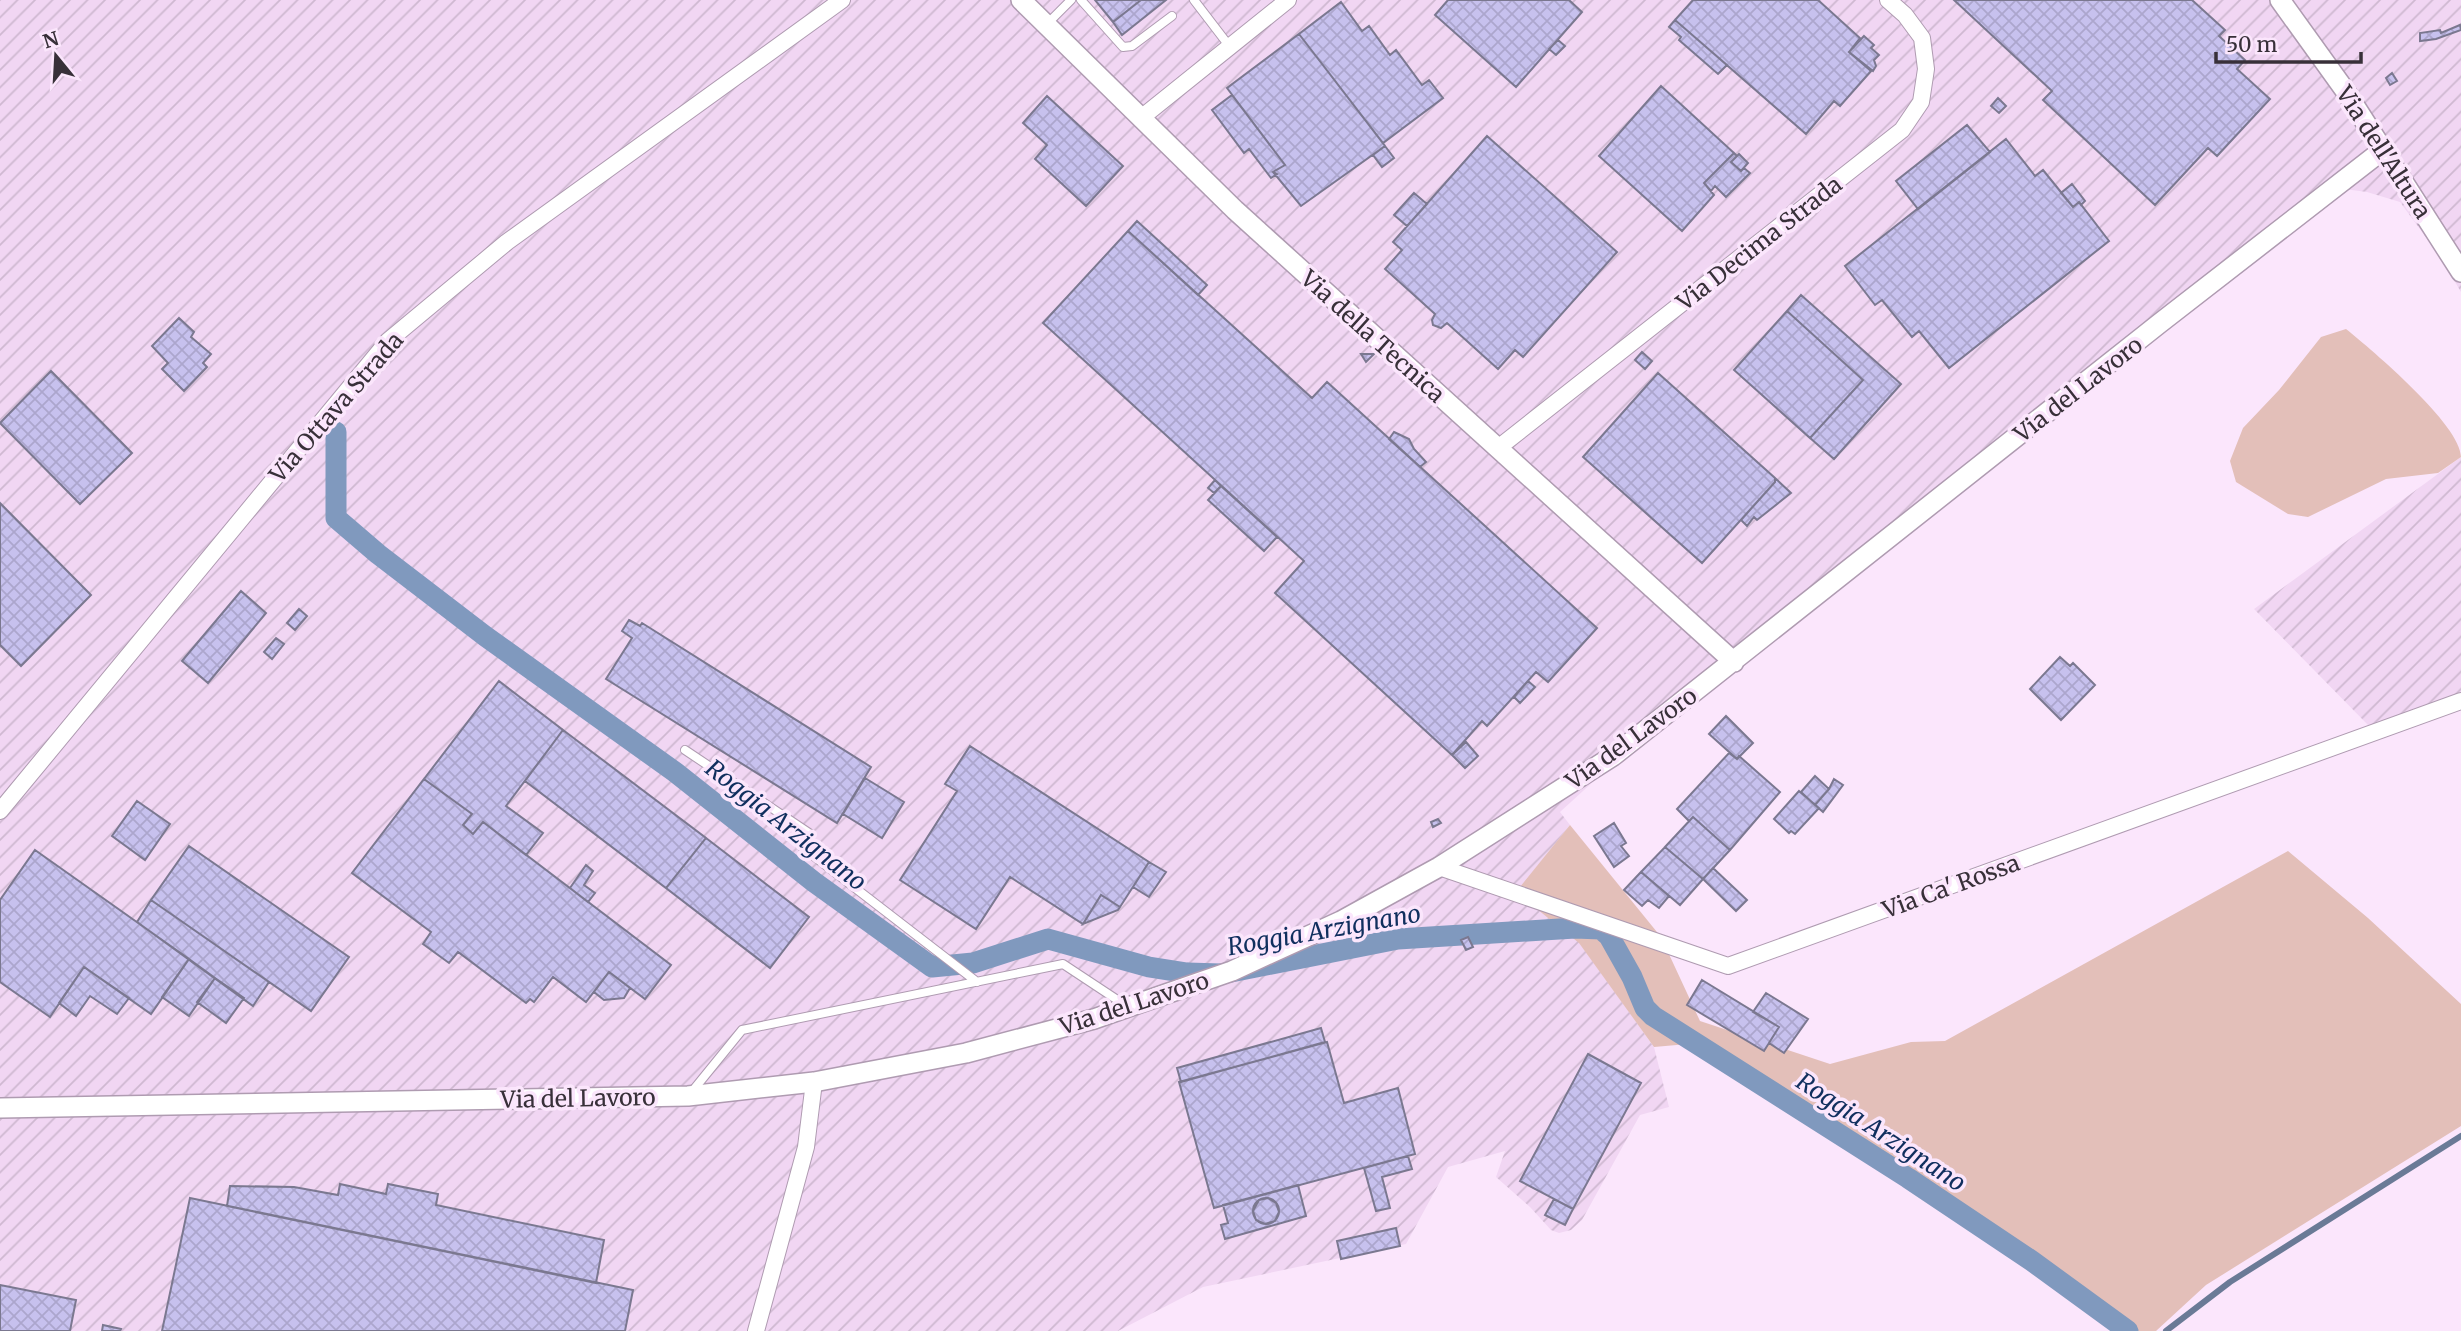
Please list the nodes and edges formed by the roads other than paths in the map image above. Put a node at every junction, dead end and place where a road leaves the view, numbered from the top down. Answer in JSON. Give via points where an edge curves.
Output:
{"nodes":[{"id":1,"x":842,"y":0,"type":"edge"},
{"id":2,"x":1021,"y":0,"type":"edge"},
{"id":3,"x":1071,"y":0,"type":"edge"},
{"id":4,"x":1081,"y":0,"type":"edge"},
{"id":5,"x":1194,"y":0,"type":"edge"},
{"id":6,"x":1288,"y":0,"type":"edge"},
{"id":7,"x":1888,"y":0,"type":"edge"},
{"id":8,"x":2280,"y":0,"type":"edge"},
{"id":9,"x":1172,"y":16,"type":"dead end"},
{"id":10,"x":1046,"y":25,"type":"junction"},
{"id":11,"x":1230,"y":47,"type":"junction"},
{"id":12,"x":1141,"y":118,"type":"junction"},
{"id":13,"x":2384,"y":149,"type":"junction"},
{"id":14,"x":2461,"y":272,"type":"edge"},
{"id":15,"x":1498,"y":448,"type":"junction"},
{"id":16,"x":1734,"y":662,"type":"junction"},
{"id":17,"x":2461,"y":701,"type":"edge"},
{"id":18,"x":685,"y":750,"type":"dead end"},
{"id":19,"x":0,"y":811,"type":"edge"},
{"id":20,"x":1439,"y":867,"type":"junction"},
{"id":21,"x":977,"y":982,"type":"junction"},
{"id":22,"x":1128,"y":1007,"type":"junction"},
{"id":23,"x":814,"y":1082,"type":"junction"},
{"id":24,"x":688,"y":1096,"type":"junction"},
{"id":25,"x":0,"y":1108,"type":"edge"},
{"id":26,"x":756,"y":1331,"type":"edge"}],
"edges":[{"from":1,"to":19,"type":"street","name":"Via Ottava Strada","via":[[506,242],[388,341]]},
{"from":2,"to":10,"type":"street","name":"Via della Tecnica"},
{"from":3,"to":10,"type":"lane"},
{"from":4,"to":9,"type":"lane","via":[[1123,47],[1132,46]]},
{"from":5,"to":11,"type":"lane"},
{"from":6,"to":11,"type":"street"},
{"from":7,"to":15,"type":"street","name":"Via Decima Strada","via":[[1922,38],[1926,69],[1921,102],[1902,130]]},
{"from":8,"to":13,"type":"street","name":"Via dell'Altura"},
{"from":10,"to":12,"type":"street","name":"Via della Tecnica"},
{"from":11,"to":12,"type":"street"},
{"from":12,"to":15,"type":"street","name":"Via della Tecnica","via":[[1235,211]]},
{"from":13,"to":14,"type":"street","name":"Via dell'Altura"},
{"from":13,"to":16,"type":"street","name":"Via del Lavoro"},
{"from":15,"to":16,"type":"street","name":"Via della Tecnica"},
{"from":16,"to":20,"type":"street","name":"Via del Lavoro","via":[[1613,756]]},
{"from":17,"to":20,"type":"street","name":"Via Ca' Rossa","via":[[1728,966]]},
{"from":18,"to":21,"type":"lane","via":[[809,832],[802,847]]},
{"from":20,"to":22,"type":"street","name":"Via del Lavoro","via":[[1341,921],[1244,965]]},
{"from":21,"to":22,"type":"lane","via":[[1063,964]]},
{"from":21,"to":24,"type":"lane","via":[[742,1030]]},
{"from":22,"to":23,"type":"street","name":"Via del Lavoro","via":[[966,1053]]},
{"from":23,"to":24,"type":"street","name":"Via del Lavoro"},
{"from":23,"to":26,"type":"street","via":[[806,1147]]},
{"from":24,"to":25,"type":"street","name":"Via del Lavoro"}]}
